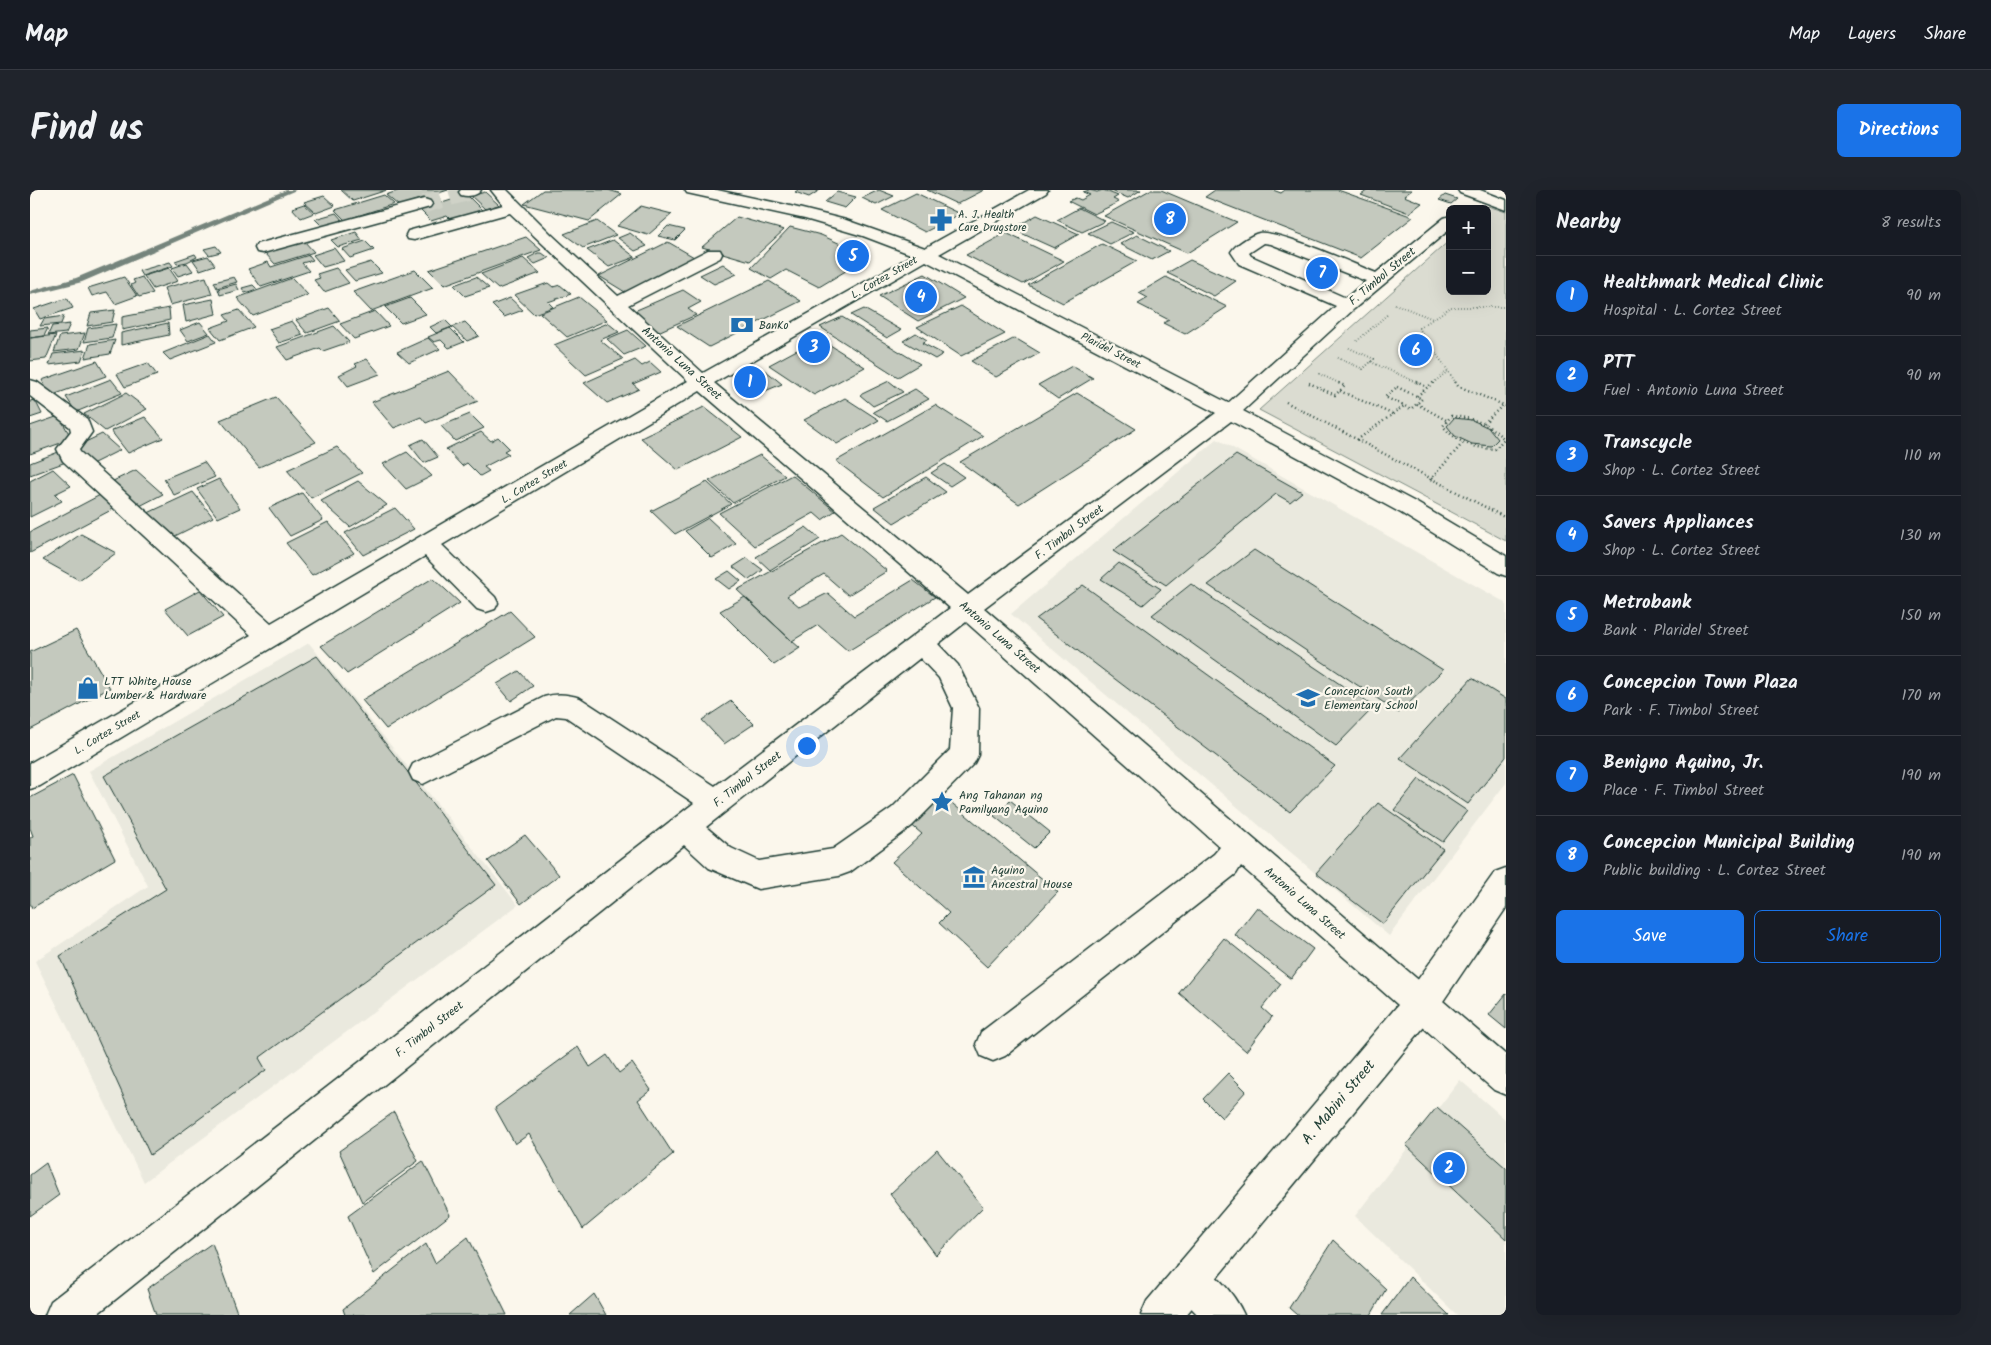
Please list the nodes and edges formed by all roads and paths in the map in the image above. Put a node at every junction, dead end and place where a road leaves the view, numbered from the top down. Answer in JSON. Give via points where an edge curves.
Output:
{"nodes":[{"id":1,"x":1040,"y":190,"type":"edge"},
{"id":2,"x":702,"y":191,"type":"edge"},
{"id":3,"x":1478,"y":192,"type":"edge"},
{"id":4,"x":506,"y":198,"type":"edge"},
{"id":5,"x":424,"y":204,"type":"tunnel mouth"},
{"id":6,"x":1467,"y":205,"type":"edge"},
{"id":7,"x":1506,"y":205,"type":"edge"},
{"id":8,"x":1446,"y":223,"type":"edge"},
{"id":9,"x":414,"y":234,"type":"dead end"},
{"id":10,"x":263,"y":248,"type":"dead end"},
{"id":11,"x":714,"y":254,"type":"dead end"},
{"id":12,"x":925,"y":254,"type":"junction"},
{"id":13,"x":1379,"y":280,"type":"junction"},
{"id":14,"x":617,"y":304,"type":"junction"},
{"id":15,"x":1348,"y":305,"type":"junction"},
{"id":16,"x":1399,"y":305,"type":"dead end"},
{"id":17,"x":1506,"y":307,"type":"edge"},
{"id":18,"x":1349,"y":348,"type":"junction"},
{"id":19,"x":1338,"y":358,"type":"junction"},
{"id":20,"x":1371,"y":362,"type":"junction"},
{"id":21,"x":1331,"y":363,"type":"dead end"},
{"id":22,"x":1325,"y":369,"type":"dead end"},
{"id":23,"x":1448,"y":370,"type":"junction"},
{"id":24,"x":1319,"y":374,"type":"junction"},
{"id":25,"x":701,"y":382,"type":"junction"},
{"id":26,"x":1308,"y":383,"type":"junction"},
{"id":27,"x":30,"y":386,"type":"edge"},
{"id":28,"x":1427,"y":387,"type":"junction"},
{"id":29,"x":1303,"y":388,"type":"dead end"},
{"id":30,"x":1340,"y":391,"type":"junction"},
{"id":31,"x":1417,"y":396,"type":"junction"},
{"id":32,"x":1291,"y":398,"type":"dead end"},
{"id":33,"x":1417,"y":404,"type":"junction"},
{"id":34,"x":1504,"y":405,"type":"edge"},
{"id":35,"x":1404,"y":406,"type":"junction"},
{"id":36,"x":1230,"y":412,"type":"junction"},
{"id":37,"x":1392,"y":414,"type":"junction"},
{"id":38,"x":1446,"y":420,"type":"junction"},
{"id":39,"x":1484,"y":423,"type":"junction"},
{"id":40,"x":1357,"y":440,"type":"junction"},
{"id":41,"x":1463,"y":443,"type":"junction"},
{"id":42,"x":1500,"y":443,"type":"junction"},
{"id":43,"x":1506,"y":446,"type":"edge"},
{"id":44,"x":1430,"y":479,"type":"junction"},
{"id":45,"x":1409,"y":508,"type":"junction"},
{"id":46,"x":1506,"y":518,"type":"edge"},
{"id":47,"x":427,"y":544,"type":"junction"},
{"id":48,"x":1506,"y":567,"type":"edge"},
{"id":49,"x":486,"y":602,"type":"dead end"},
{"id":50,"x":968,"y":608,"type":"junction"},
{"id":51,"x":270,"y":636,"type":"junction"},
{"id":52,"x":922,"y":644,"type":"junction"},
{"id":53,"x":423,"y":772,"type":"dead end"},
{"id":54,"x":30,"y":777,"type":"edge"},
{"id":55,"x":716,"y":802,"type":"junction"},
{"id":56,"x":684,"y":827,"type":"junction"},
{"id":57,"x":1239,"y":846,"type":"junction"},
{"id":58,"x":1506,"y":882,"type":"edge"},
{"id":59,"x":1421,"y":1004,"type":"junction"},
{"id":60,"x":993,"y":1044,"type":"dead end"},
{"id":61,"x":1506,"y":1078,"type":"edge"},
{"id":62,"x":1192,"y":1278,"type":"junction"},
{"id":63,"x":65,"y":1315,"type":"edge"},
{"id":64,"x":1161,"y":1315,"type":"edge"},
{"id":65,"x":1224,"y":1315,"type":"edge"}],
"edges":[{"from":1,"to":12,"type":"street","name":"L. Cortez Street"},
{"from":2,"to":12,"type":"street","name":"Plaridel Street","via":[[841,223],[884,236]]},
{"from":3,"to":6,"type":"street"},
{"from":3,"to":7,"type":"street"},
{"from":4,"to":9,"type":"street"},
{"from":4,"to":14,"type":"street","name":"Antonio Luna Street"},
{"from":5,"to":10,"type":"street"},
{"from":8,"to":13,"type":"street","name":"F. Timbol Street"},
{"from":11,"to":14,"type":"street"},
{"from":12,"to":25,"type":"street","name":"L. Cortez Street"},
{"from":12,"to":36,"type":"street","name":"Plaridel Street"},
{"from":13,"to":15,"type":"street","name":"F. Timbol Street"},
{"from":13,"to":15,"type":"street","via":[[1274,239],[1261,238],[1239,252],[1245,260]]},
{"from":14,"to":25,"type":"street","name":"Antonio Luna Street"},
{"from":15,"to":36,"type":"street","name":"F. Timbol Street"},
{"from":16,"to":18,"type":"path"},
{"from":17,"to":23,"type":"path","via":[[1451,307],[1419,328]]},
{"from":18,"to":19,"type":"path"},
{"from":18,"to":20,"type":"path","via":[[1374,359]]},
{"from":19,"to":20,"type":"path","via":[[1363,369]]},
{"from":19,"to":21,"type":"path"},
{"from":20,"to":28,"type":"path"},
{"from":22,"to":24,"type":"path"},
{"from":23,"to":28,"type":"path"},
{"from":23,"to":34,"type":"path","via":[[1458,386]]},
{"from":24,"to":26,"type":"path"},
{"from":24,"to":30,"type":"path","via":[[1345,386]]},
{"from":25,"to":47,"type":"street","name":"L. Cortez Street"},
{"from":25,"to":50,"type":"street","name":"Antonio Luna Street"},
{"from":26,"to":29,"type":"path"},
{"from":26,"to":30,"type":"path","via":[[1335,395]]},
{"from":27,"to":51,"type":"street","via":[[80,424],[82,432],[68,449],[71,456]]},
{"from":28,"to":31,"type":"path"},
{"from":30,"to":37,"type":"path"},
{"from":31,"to":33,"type":"path","via":[[1422,399]]},
{"from":31,"to":35,"type":"path","via":[[1397,387],[1385,397]]},
{"from":32,"to":40,"type":"path","via":[[1286,403]]},
{"from":33,"to":35,"type":"path","via":[[1411,410]]},
{"from":33,"to":38,"type":"path"},
{"from":34,"to":39,"type":"path"},
{"from":35,"to":37,"type":"path"},
{"from":36,"to":45,"type":"street","name":"Plaridel Street"},
{"from":36,"to":50,"type":"street","name":"F. Timbol Street"},
{"from":37,"to":40,"type":"path"},
{"from":38,"to":39,"type":"path","via":[[1451,416]]},
{"from":38,"to":41,"type":"path","via":[[1443,426],[1451,437]]},
{"from":39,"to":42,"type":"path","via":[[1504,438]]},
{"from":40,"to":44,"type":"path"},
{"from":41,"to":42,"type":"path","via":[[1473,448],[1495,449]]},
{"from":41,"to":44,"type":"path"},
{"from":42,"to":43,"type":"path"},
{"from":44,"to":45,"type":"path"},
{"from":44,"to":46,"type":"path"},
{"from":45,"to":48,"type":"street","name":"Plaridel Street"},
{"from":47,"to":49,"type":"street"},
{"from":47,"to":51,"type":"street","name":"L. Cortez Street"},
{"from":50,"to":52,"type":"street","name":"F. Timbol Street"},
{"from":50,"to":57,"type":"street","name":"Antonio Luna Street"},
{"from":51,"to":54,"type":"street","name":"L. Cortez Street"},
{"from":52,"to":55,"type":"street","name":"F. Timbol Street"},
{"from":52,"to":56,"type":"street","via":[[949,672],[966,708],[964,755],[902,817],[839,862],[758,875],[720,858]]},
{"from":53,"to":55,"type":"street","via":[[553,705],[571,706]]},
{"from":55,"to":56,"type":"street","name":"F. Timbol Street"},
{"from":56,"to":63,"type":"street","name":"F. Timbol Street"},
{"from":57,"to":59,"type":"street","name":"Antonio Luna Street"},
{"from":57,"to":60,"type":"street","via":[[1225,864]]},
{"from":58,"to":59,"type":"street","name":"A. Mabini Street"},
{"from":59,"to":61,"type":"street","name":"Antonio Luna Street"},
{"from":59,"to":62,"type":"street","name":"A. Mabini Street"},
{"from":62,"to":64,"type":"street","name":"A. Mabini Street"},
{"from":62,"to":65,"type":"street"}]}
